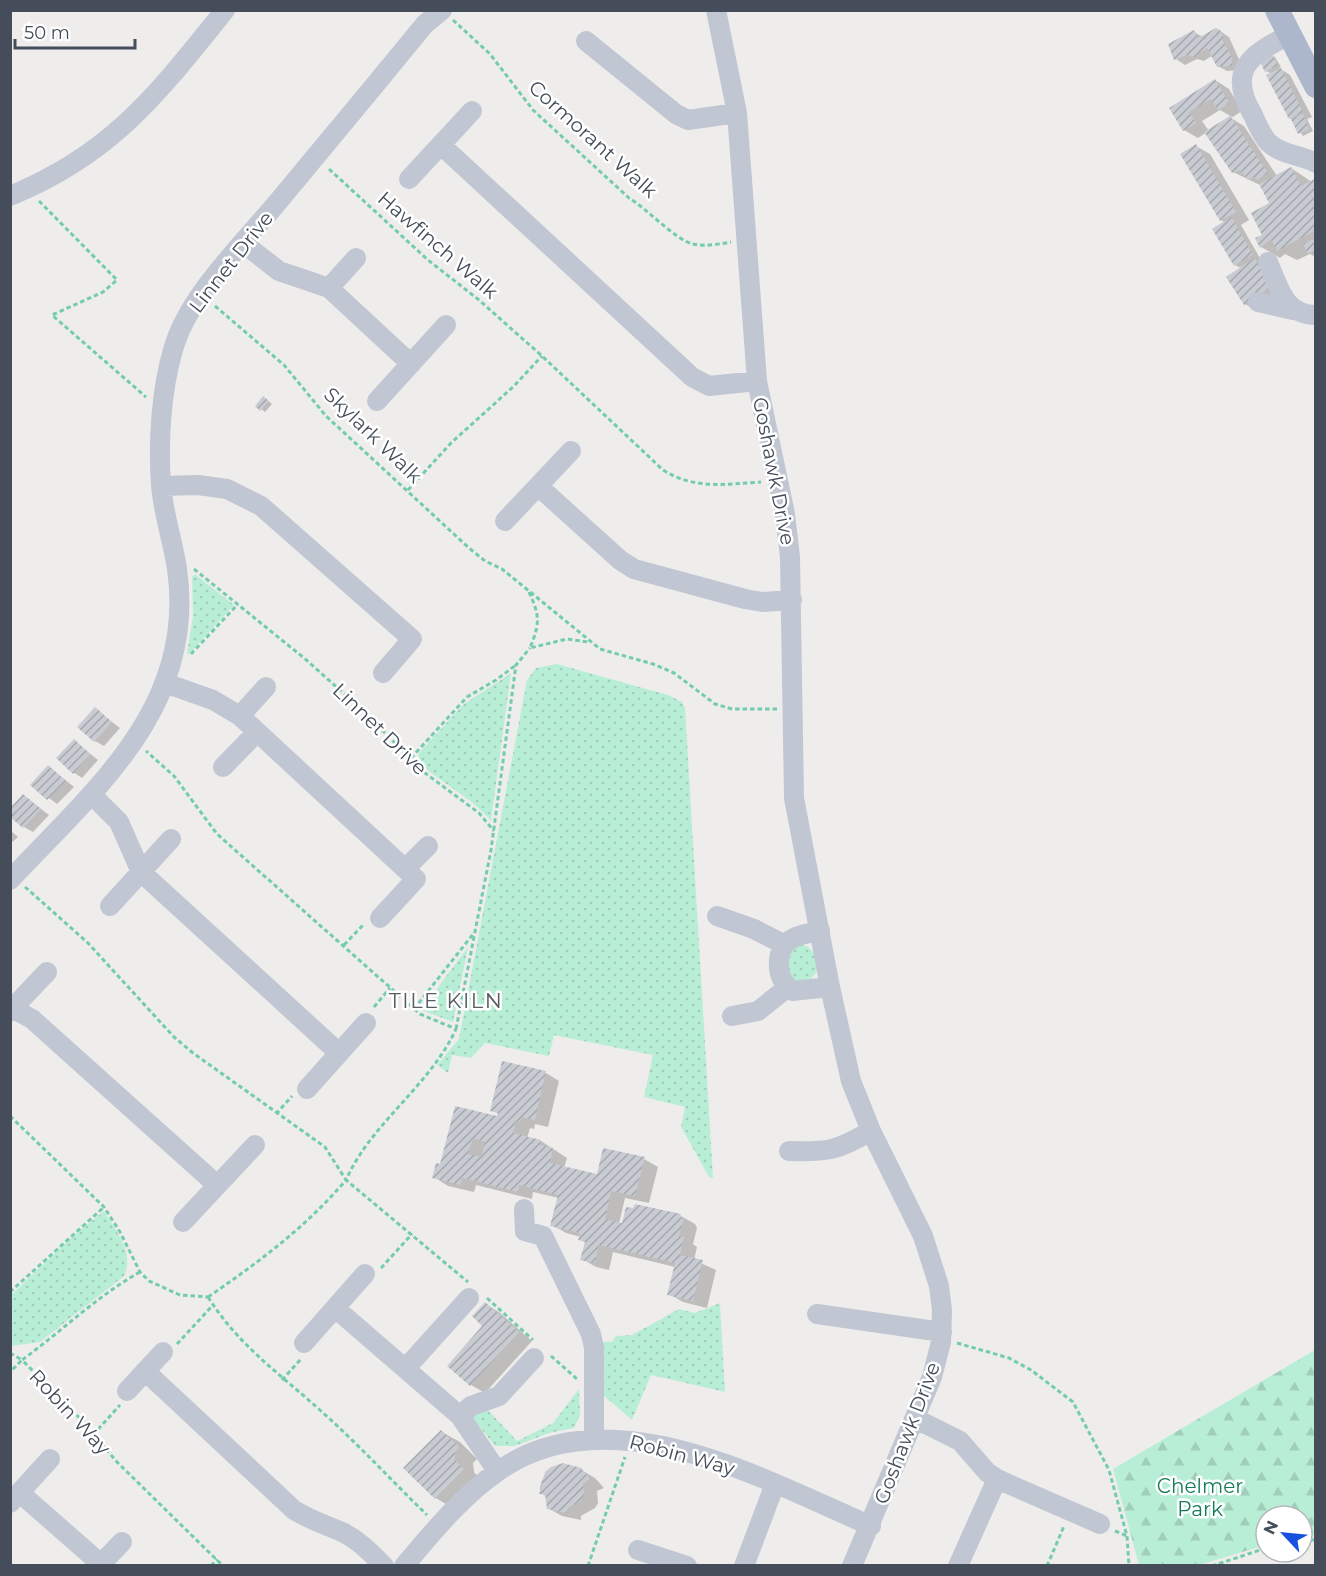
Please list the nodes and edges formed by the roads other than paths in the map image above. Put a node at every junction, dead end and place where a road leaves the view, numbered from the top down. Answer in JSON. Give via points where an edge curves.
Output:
{"nodes":[{"id":1,"x":225,"y":10,"type":"edge"},
{"id":2,"x":442,"y":10,"type":"edge"},
{"id":3,"x":716,"y":10,"type":"edge"},
{"id":4,"x":1277,"y":10,"type":"edge"},
{"id":5,"x":1289,"y":35,"type":"junction"},
{"id":6,"x":586,"y":41,"type":"dead end"},
{"id":7,"x":1309,"y":58,"type":"edge"},
{"id":8,"x":1316,"y":86,"type":"edge"},
{"id":9,"x":472,"y":111,"type":"dead end"},
{"id":10,"x":737,"y":113,"type":"junction"},
{"id":11,"x":441,"y":145,"type":"junction"},
{"id":12,"x":1316,"y":164,"type":"edge"},
{"id":13,"x":409,"y":179,"type":"dead end"},
{"id":14,"x":18,"y":193,"type":"edge"},
{"id":15,"x":243,"y":243,"type":"junction"},
{"id":16,"x":356,"y":258,"type":"dead end"},
{"id":17,"x":1268,"y":262,"type":"dead end"},
{"id":18,"x":328,"y":288,"type":"junction"},
{"id":19,"x":1258,"y":302,"type":"dead end"},
{"id":20,"x":1293,"y":310,"type":"junction"},
{"id":21,"x":1316,"y":315,"type":"edge"},
{"id":22,"x":446,"y":325,"type":"dead end"},
{"id":23,"x":411,"y":364,"type":"junction"},
{"id":24,"x":757,"y":381,"type":"junction"},
{"id":25,"x":377,"y":401,"type":"dead end"},
{"id":26,"x":571,"y":451,"type":"dead end"},
{"id":27,"x":161,"y":486,"type":"junction"},
{"id":28,"x":538,"y":486,"type":"junction"},
{"id":29,"x":505,"y":521,"type":"dead end"},
{"id":30,"x":792,"y":600,"type":"junction"},
{"id":31,"x":383,"y":673,"type":"dead end"},
{"id":32,"x":165,"y":683,"type":"junction"},
{"id":33,"x":266,"y":687,"type":"dead end"},
{"id":34,"x":240,"y":716,"type":"junction"},
{"id":35,"x":257,"y":732,"type":"junction"},
{"id":36,"x":223,"y":767,"type":"dead end"},
{"id":37,"x":91,"y":794,"type":"junction"},
{"id":38,"x":171,"y":840,"type":"dead end"},
{"id":39,"x":428,"y":846,"type":"dead end"},
{"id":40,"x":405,"y":868,"type":"junction"},
{"id":41,"x":141,"y":872,"type":"junction"},
{"id":42,"x":10,"y":880,"type":"edge"},
{"id":43,"x":110,"y":906,"type":"dead end"},
{"id":44,"x":717,"y":916,"type":"dead end"},
{"id":45,"x":380,"y":918,"type":"road end"},
{"id":46,"x":820,"y":931,"type":"junction"},
{"id":47,"x":783,"y":945,"type":"junction"},
{"id":48,"x":47,"y":972,"type":"dead end"},
{"id":49,"x":788,"y":987,"type":"junction"},
{"id":50,"x":830,"y":987,"type":"junction"},
{"id":51,"x":11,"y":1009,"type":"edge"},
{"id":52,"x":732,"y":1016,"type":"dead end"},
{"id":53,"x":366,"y":1023,"type":"road end"},
{"id":54,"x":339,"y":1053,"type":"junction"},
{"id":55,"x":307,"y":1089,"type":"road end"},
{"id":56,"x":871,"y":1131,"type":"junction"},
{"id":57,"x":255,"y":1145,"type":"dead end"},
{"id":58,"x":789,"y":1151,"type":"dead end"},
{"id":59,"x":217,"y":1185,"type":"junction"},
{"id":60,"x":524,"y":1209,"type":"dead end"},
{"id":61,"x":183,"y":1222,"type":"dead end"},
{"id":62,"x":365,"y":1274,"type":"road end"},
{"id":63,"x":469,"y":1298,"type":"dead end"},
{"id":64,"x":335,"y":1308,"type":"junction"},
{"id":65,"x":817,"y":1314,"type":"dead end"},
{"id":66,"x":941,"y":1337,"type":"junction"},
{"id":67,"x":304,"y":1343,"type":"road end"},
{"id":68,"x":163,"y":1352,"type":"road end"},
{"id":69,"x":534,"y":1358,"type":"dead end"},
{"id":70,"x":406,"y":1368,"type":"junction"},
{"id":71,"x":145,"y":1371,"type":"junction"},
{"id":72,"x":127,"y":1391,"type":"road end"},
{"id":73,"x":460,"y":1416,"type":"junction"},
{"id":74,"x":916,"y":1419,"type":"junction"},
{"id":75,"x":594,"y":1439,"type":"junction"},
{"id":76,"x":50,"y":1459,"type":"dead end"},
{"id":77,"x":497,"y":1471,"type":"junction"},
{"id":78,"x":997,"y":1479,"type":"junction"},
{"id":79,"x":775,"y":1484,"type":"junction"},
{"id":80,"x":15,"y":1498,"type":"edge"},
{"id":81,"x":1100,"y":1524,"type":"dead end"},
{"id":82,"x":871,"y":1526,"type":"junction"},
{"id":83,"x":122,"y":1542,"type":"dead end"},
{"id":84,"x":638,"y":1550,"type":"dead end"},
{"id":85,"x":384,"y":1566,"type":"edge"},
{"id":86,"x":404,"y":1566,"type":"edge"},
{"id":87,"x":687,"y":1566,"type":"edge"},
{"id":88,"x":744,"y":1566,"type":"edge"},
{"id":89,"x":852,"y":1566,"type":"edge"},
{"id":90,"x":958,"y":1566,"type":"edge"}],
"edges":[{"from":1,"to":14,"type":"street","via":[[132,120],[87,157]]},
{"from":2,"to":15,"type":"street","name":"Linnet Drive","via":[[425,24]]},
{"from":3,"to":10,"type":"street","name":"Goshawk Drive"},
{"from":4,"to":5,"type":"main road"},
{"from":5,"to":7,"type":"main road"},
{"from":5,"to":12,"type":"street","via":[[1250,58],[1244,66],[1245,103],[1268,142]]},
{"from":6,"to":10,"type":"street","via":[[688,120]]},
{"from":7,"to":8,"type":"main road"},
{"from":9,"to":11,"type":"street"},
{"from":10,"to":24,"type":"street","name":"Goshawk Drive"},
{"from":11,"to":13,"type":"street"},
{"from":11,"to":24,"type":"street","via":[[692,377],[709,386]]},
{"from":15,"to":18,"type":"street","via":[[279,271]]},
{"from":15,"to":27,"type":"street","name":"Linnet Drive","via":[[180,328],[163,412]]},
{"from":16,"to":18,"type":"street"},
{"from":17,"to":20,"type":"street"},
{"from":18,"to":23,"type":"street"},
{"from":19,"to":20,"type":"street"},
{"from":20,"to":21,"type":"street"},
{"from":22,"to":23,"type":"street"},
{"from":23,"to":25,"type":"street"},
{"from":24,"to":30,"type":"street","name":"Goshawk Drive","via":[[785,514]]},
{"from":26,"to":28,"type":"street"},
{"from":27,"to":31,"type":"street","via":[[227,489],[261,506],[412,639]]},
{"from":27,"to":32,"type":"street","name":"Linnet Drive","via":[[177,569],[178,614]]},
{"from":28,"to":29,"type":"street"},
{"from":28,"to":30,"type":"street","via":[[634,569],[745,599]]},
{"from":30,"to":46,"type":"street","name":"Goshawk Drive","via":[[794,798]]},
{"from":32,"to":34,"type":"street","via":[[213,700]]},
{"from":32,"to":37,"type":"street","name":"Linnet Drive","via":[[135,743]]},
{"from":33,"to":34,"type":"street"},
{"from":34,"to":35,"type":"street"},
{"from":35,"to":36,"type":"street"},
{"from":35,"to":40,"type":"street"},
{"from":37,"to":41,"type":"street","via":[[119,822]]},
{"from":37,"to":42,"type":"street","name":"Linnet Drive"},
{"from":38,"to":41,"type":"street"},
{"from":39,"to":40,"type":"street"},
{"from":40,"to":45,"type":"street","via":[[416,879]]},
{"from":41,"to":43,"type":"street"},
{"from":41,"to":54,"type":"street"},
{"from":44,"to":47,"type":"street"},
{"from":46,"to":47,"type":"street","via":[[797,935]]},
{"from":46,"to":50,"type":"street","name":"Goshawk Drive"},
{"from":47,"to":49,"type":"street","via":[[778,956],[779,973]]},
{"from":48,"to":51,"type":"street"},
{"from":49,"to":50,"type":"street","via":[[792,991],[806,991]]},
{"from":49,"to":52,"type":"street","via":[[758,1011]]},
{"from":50,"to":56,"type":"street","name":"Goshawk Drive","via":[[851,1081]]},
{"from":51,"to":59,"type":"street","via":[[32,1019]]},
{"from":53,"to":54,"type":"street"},
{"from":54,"to":55,"type":"street"},
{"from":56,"to":58,"type":"street","via":[[827,1152]]},
{"from":56,"to":66,"type":"street","name":"Goshawk Drive","via":[[932,1260],[939,1286]]},
{"from":57,"to":59,"type":"street"},
{"from":59,"to":61,"type":"street"},
{"from":60,"to":75,"type":"street","via":[[525,1231],[543,1236],[591,1334],[596,1363]]},
{"from":62,"to":64,"type":"street"},
{"from":63,"to":70,"type":"street"},
{"from":64,"to":67,"type":"street"},
{"from":64,"to":70,"type":"street"},
{"from":65,"to":66,"type":"street"},
{"from":66,"to":74,"type":"street","name":"Goshawk Drive","via":[[932,1377]]},
{"from":68,"to":71,"type":"street"},
{"from":69,"to":73,"type":"street","via":[[499,1396],[471,1406]]},
{"from":70,"to":73,"type":"street","via":[[437,1406]]},
{"from":71,"to":72,"type":"street"},
{"from":71,"to":85,"type":"street","via":[[294,1510],[360,1543]]},
{"from":73,"to":77,"type":"street"},
{"from":74,"to":78,"type":"street","via":[[960,1441]]},
{"from":74,"to":82,"type":"street","name":"Goshawk Drive"},
{"from":75,"to":77,"type":"street","name":"Robin Way","via":[[560,1443],[528,1453]]},
{"from":75,"to":79,"type":"street","name":"Robin Way","via":[[629,1441],[694,1455]]},
{"from":76,"to":80,"type":"street"},
{"from":77,"to":86,"type":"street","name":"Robin Way"},
{"from":78,"to":81,"type":"street"},
{"from":78,"to":90,"type":"street"},
{"from":79,"to":82,"type":"street","name":"Robin Way"},
{"from":79,"to":88,"type":"street"},
{"from":80,"to":83,"type":"street","via":[[101,1564]]},
{"from":82,"to":89,"type":"street","name":"Goshawk Drive"},
{"from":84,"to":87,"type":"street"}]}
